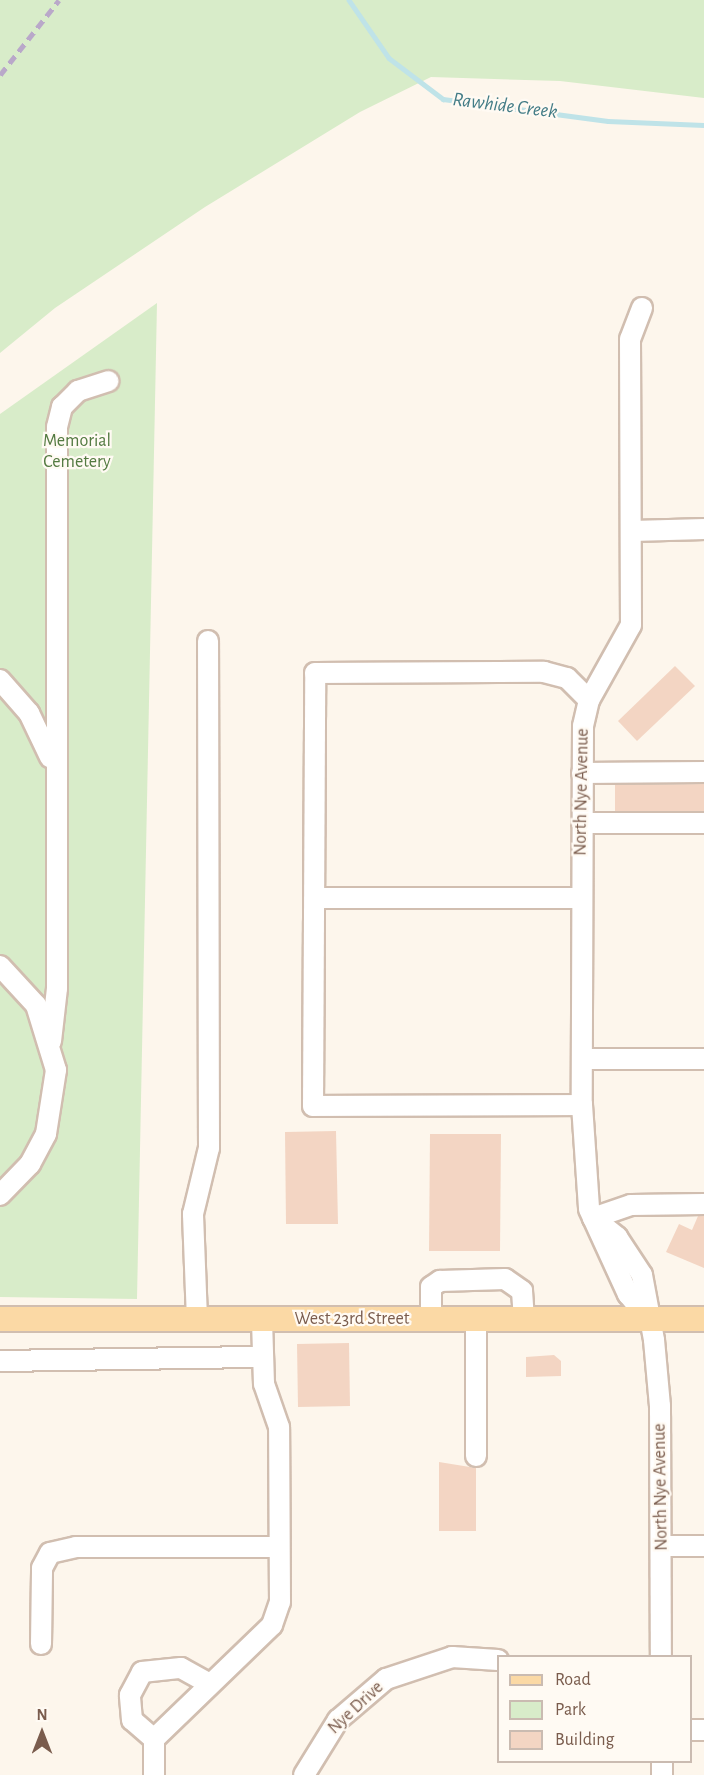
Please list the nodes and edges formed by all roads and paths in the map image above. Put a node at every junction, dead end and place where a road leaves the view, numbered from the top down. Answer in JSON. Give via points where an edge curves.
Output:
{"nodes":[{"id":1,"x":642,"y":308,"type":"dead end"},
{"id":2,"x":108,"y":381,"type":"dead end"},
{"id":3,"x":704,"y":529,"type":"edge"},
{"id":4,"x":633,"y":531,"type":"junction"},
{"id":5,"x":208,"y":641,"type":"dead end"},
{"id":6,"x":0,"y":680,"type":"edge"},
{"id":7,"x":589,"y":699,"type":"junction"},
{"id":8,"x":53,"y":765,"type":"junction"},
{"id":9,"x":582,"y":772,"type":"junction"},
{"id":10,"x":704,"y":772,"type":"edge"},
{"id":11,"x":582,"y":823,"type":"junction"},
{"id":12,"x":704,"y":823,"type":"edge"},
{"id":13,"x":315,"y":898,"type":"junction"},
{"id":14,"x":581,"y":898,"type":"junction"},
{"id":15,"x":0,"y":966,"type":"edge"},
{"id":16,"x":51,"y":1041,"type":"junction"},
{"id":17,"x":582,"y":1059,"type":"junction"},
{"id":18,"x":704,"y":1059,"type":"edge"},
{"id":19,"x":582,"y":1106,"type":"junction"},
{"id":20,"x":0,"y":1195,"type":"edge"},
{"id":21,"x":704,"y":1204,"type":"edge"},
{"id":22,"x":593,"y":1218,"type":"junction"},
{"id":23,"x":0,"y":1318,"type":"edge"},
{"id":24,"x":196,"y":1319,"type":"junction"},
{"id":25,"x":262,"y":1319,"type":"junction"},
{"id":26,"x":430,"y":1319,"type":"junction"},
{"id":27,"x":476,"y":1319,"type":"junction"},
{"id":28,"x":524,"y":1319,"type":"junction"},
{"id":29,"x":649,"y":1319,"type":"junction"},
{"id":30,"x":704,"y":1319,"type":"edge"},
{"id":31,"x":261,"y":1356,"type":"junction"},
{"id":32,"x":0,"y":1361,"type":"edge"},
{"id":33,"x":476,"y":1456,"type":"dead end"},
{"id":34,"x":662,"y":1546,"type":"junction"},
{"id":35,"x":704,"y":1546,"type":"edge"},
{"id":36,"x":279,"y":1547,"type":"junction"},
{"id":37,"x":41,"y":1644,"type":"dead end"},
{"id":38,"x":661,"y":1655,"type":"edge"},
{"id":39,"x":497,"y":1660,"type":"edge"},
{"id":40,"x":210,"y":1684,"type":"junction"},
{"id":41,"x":154,"y":1739,"type":"junction"},
{"id":42,"x":154,"y":1775,"type":"edge"},
{"id":43,"x":304,"y":1775,"type":"edge"}],
"edges":[{"from":1,"to":4,"type":"street","name":"North Nye Avenue","via":[[630,339]]},
{"from":2,"to":8,"type":"street","via":[[78,391],[62,407],[57,427]]},
{"from":3,"to":4,"type":"street"},
{"from":4,"to":7,"type":"street","name":"North Nye Avenue","via":[[631,626]]},
{"from":5,"to":24,"type":"street","via":[[209,1148],[193,1214]]},
{"from":6,"to":8,"type":"street","via":[[29,713]]},
{"from":7,"to":9,"type":"street","name":"North Nye Avenue"},
{"from":7,"to":13,"type":"street","via":[[567,678],[544,672],[315,673]]},
{"from":8,"to":16,"type":"street","via":[[57,988]]},
{"from":9,"to":10,"type":"street"},
{"from":9,"to":11,"type":"street","name":"North Nye Avenue"},
{"from":11,"to":12,"type":"street"},
{"from":11,"to":14,"type":"street","name":"North Nye Avenue"},
{"from":13,"to":14,"type":"street"},
{"from":13,"to":19,"type":"street","via":[[313,1106]]},
{"from":14,"to":17,"type":"street","name":"North Nye Avenue"},
{"from":15,"to":16,"type":"street","via":[[36,1005]]},
{"from":16,"to":20,"type":"street","via":[[56,1079],[49,1125],[30,1164]]},
{"from":17,"to":18,"type":"street"},
{"from":17,"to":19,"type":"street","name":"North Nye Avenue"},
{"from":19,"to":22,"type":"street","name":"North Nye Avenue","via":[[584,1189]]},
{"from":21,"to":22,"type":"street","via":[[631,1205]]},
{"from":22,"to":29,"type":"street","name":"North Nye Avenue","via":[[633,1258],[645,1285]]},
{"from":23,"to":24,"type":"main road","name":"West 23rd Street"},
{"from":24,"to":25,"type":"main road","name":"West 23rd Street"},
{"from":25,"to":26,"type":"main road","name":"West 23rd Street"},
{"from":25,"to":31,"type":"street"},
{"from":26,"to":27,"type":"main road","name":"West 23rd Street"},
{"from":26,"to":28,"type":"street","via":[[431,1287],[440,1281],[505,1279],[522,1291]]},
{"from":27,"to":28,"type":"main road","name":"West 23rd Street"},
{"from":27,"to":33,"type":"street"},
{"from":28,"to":29,"type":"main road","name":"West 23rd Street"},
{"from":29,"to":30,"type":"main road","name":"West 23rd Street"},
{"from":29,"to":34,"type":"street","name":"North Nye Avenue","via":[[659,1384]]},
{"from":31,"to":32,"type":"street"},
{"from":31,"to":36,"type":"street","via":[[265,1390],[279,1427]]},
{"from":34,"to":35,"type":"street"},
{"from":34,"to":38,"type":"street","name":"North Nye Avenue"},
{"from":36,"to":37,"type":"street","via":[[76,1547],[50,1553],[42,1568]]},
{"from":36,"to":40,"type":"street","via":[[280,1602],[272,1625]]},
{"from":39,"to":43,"type":"street","name":"Nye Drive","via":[[452,1657],[386,1679],[338,1720]]},
{"from":40,"to":41,"type":"street"},
{"from":40,"to":41,"type":"street","via":[[181,1668],[142,1672],[130,1695],[132,1720]]},
{"from":41,"to":42,"type":"street"}]}
